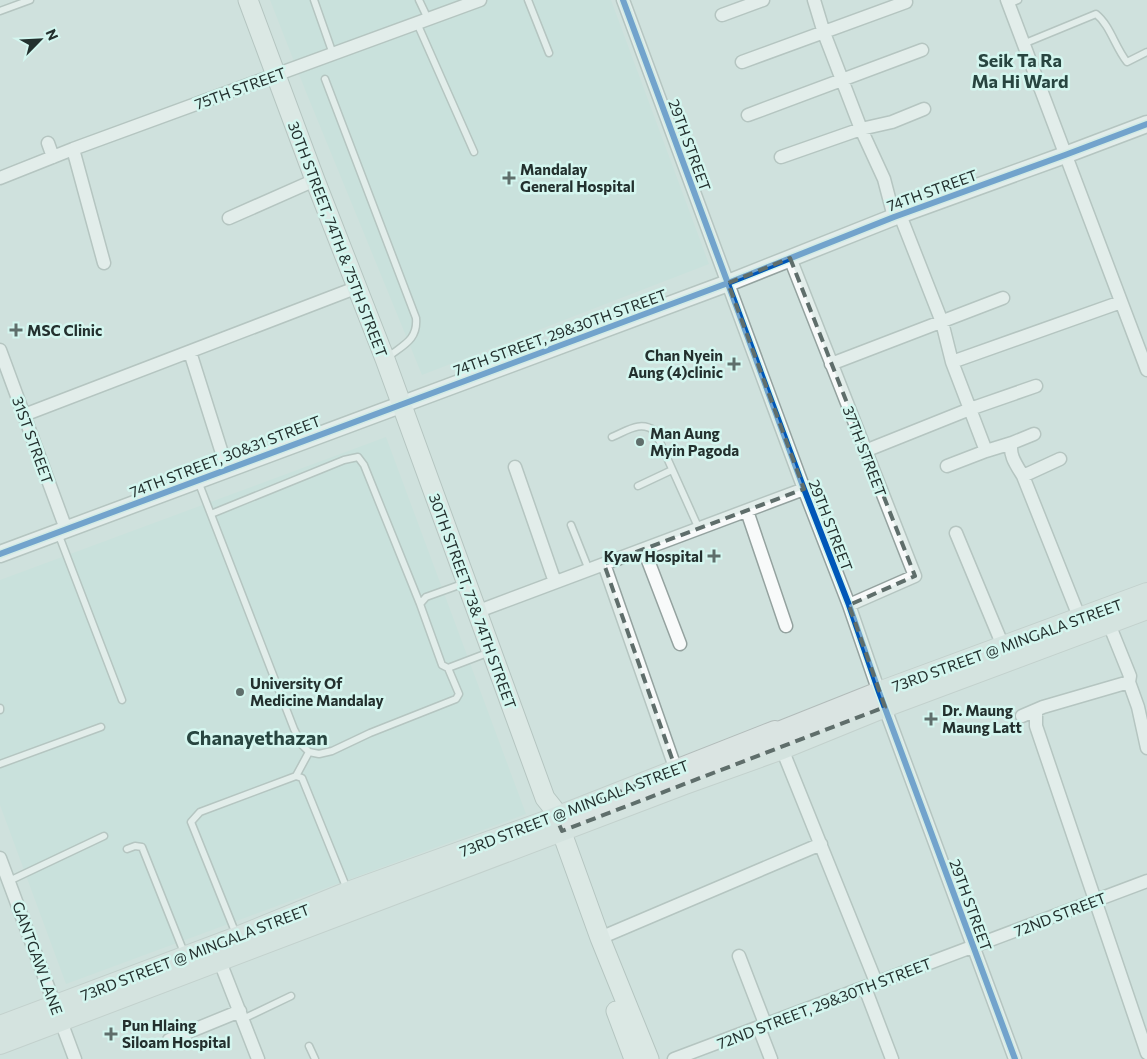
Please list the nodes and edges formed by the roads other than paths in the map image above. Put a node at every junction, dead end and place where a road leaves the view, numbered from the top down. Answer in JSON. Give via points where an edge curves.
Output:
{"nodes":[{"id":1,"x":30,"y":0,"type":"edge"},
{"id":2,"x":248,"y":0,"type":"edge"},
{"id":3,"x":314,"y":0,"type":"edge"},
{"id":4,"x":419,"y":0,"type":"edge"},
{"id":5,"x":480,"y":0,"type":"edge"},
{"id":6,"x":528,"y":0,"type":"edge"},
{"id":7,"x":623,"y":0,"type":"edge"},
{"id":8,"x":763,"y":0,"type":"edge"},
{"id":9,"x":814,"y":0,"type":"edge"},
{"id":10,"x":1011,"y":1,"type":"edge"},
{"id":11,"x":906,"y":2,"type":"dead end"},
{"id":12,"x":0,"y":11,"type":"edge"},
{"id":13,"x":722,"y":15,"type":"dead end"},
{"id":14,"x":422,"y":21,"type":"junction"},
{"id":15,"x":824,"y":33,"type":"junction"},
{"id":16,"x":1023,"y":44,"type":"junction"},
{"id":17,"x":922,"y":50,"type":"dead end"},
{"id":18,"x":1147,"y":52,"type":"edge"},
{"id":19,"x":549,"y":53,"type":"dead end"},
{"id":20,"x":333,"y":54,"type":"junction"},
{"id":21,"x":742,"y":62,"type":"dead end"},
{"id":22,"x":275,"y":75,"type":"junction"},
{"id":23,"x":325,"y":79,"type":"dead end"},
{"id":24,"x":843,"y":80,"type":"junction"},
{"id":25,"x":924,"y":109,"type":"dead end"},
{"id":26,"x":748,"y":115,"type":"dead end"},
{"id":27,"x":1147,"y":124,"type":"edge"},
{"id":28,"x":861,"y":129,"type":"junction"},
{"id":29,"x":48,"y":143,"type":"dead end"},
{"id":30,"x":73,"y":149,"type":"junction"},
{"id":31,"x":474,"y":152,"type":"dead end"},
{"id":32,"x":1065,"y":155,"type":"junction"},
{"id":33,"x":53,"y":156,"type":"junction"},
{"id":34,"x":780,"y":157,"type":"dead end"},
{"id":35,"x":0,"y":178,"type":"edge"},
{"id":36,"x":315,"y":180,"type":"junction"},
{"id":37,"x":897,"y":216,"type":"junction"},
{"id":38,"x":229,"y":218,"type":"dead end"},
{"id":39,"x":790,"y":258,"type":"junction"},
{"id":40,"x":104,"y":262,"type":"dead end"},
{"id":41,"x":728,"y":284,"type":"junction"},
{"id":42,"x":358,"y":287,"type":"junction"},
{"id":43,"x":1003,"y":298,"type":"dead end"},
{"id":44,"x":1121,"y":302,"type":"junction"},
{"id":45,"x":942,"y":322,"type":"junction"},
{"id":46,"x":0,"y":350,"type":"edge"},
{"id":47,"x":190,"y":352,"type":"junction"},
{"id":48,"x":385,"y":360,"type":"junction"},
{"id":49,"x":952,"y":362,"type":"junction"},
{"id":50,"x":831,"y":364,"type":"junction"},
{"id":51,"x":1147,"y":370,"type":"edge"},
{"id":52,"x":1036,"y":386,"type":"dead end"},
{"id":53,"x":401,"y":404,"type":"junction"},
{"id":54,"x":970,"y":409,"type":"junction"},
{"id":55,"x":24,"y":415,"type":"junction"},
{"id":56,"x":1034,"y":434,"type":"dead end"},
{"id":57,"x":612,"y":437,"type":"dead end"},
{"id":58,"x":1012,"y":442,"type":"junction"},
{"id":59,"x":865,"y":451,"type":"junction"},
{"id":60,"x":986,"y":451,"type":"junction"},
{"id":61,"x":1060,"y":459,"type":"dead end"},
{"id":62,"x":947,"y":466,"type":"dead end"},
{"id":63,"x":515,"y":467,"type":"dead end"},
{"id":64,"x":227,"y":468,"type":"junction"},
{"id":65,"x":672,"y":470,"type":"junction"},
{"id":66,"x":1023,"y":476,"type":"junction"},
{"id":67,"x":198,"y":480,"type":"junction"},
{"id":68,"x":638,"y":486,"type":"dead end"},
{"id":69,"x":804,"y":489,"type":"junction"},
{"id":70,"x":747,"y":512,"type":"junction"},
{"id":71,"x":211,"y":514,"type":"junction"},
{"id":72,"x":571,"y":525,"type":"dead end"},
{"id":73,"x":699,"y":529,"type":"junction"},
{"id":74,"x":62,"y":530,"type":"junction"},
{"id":75,"x":956,"y":533,"type":"dead end"},
{"id":76,"x":644,"y":550,"type":"junction"},
{"id":77,"x":0,"y":554,"type":"edge"},
{"id":78,"x":604,"y":564,"type":"junction"},
{"id":79,"x":589,"y":570,"type":"junction"},
{"id":80,"x":556,"y":582,"type":"junction"},
{"id":81,"x":466,"y":583,"type":"junction"},
{"id":82,"x":1147,"y":593,"type":"edge"},
{"id":83,"x":420,"y":604,"type":"junction"},
{"id":84,"x":849,"y":605,"type":"junction"},
{"id":85,"x":1147,"y":609,"type":"edge"},
{"id":86,"x":476,"y":612,"type":"junction"},
{"id":87,"x":1080,"y":618,"type":"junction"},
{"id":88,"x":1108,"y":624,"type":"junction"},
{"id":89,"x":786,"y":626,"type":"dead end"},
{"id":90,"x":680,"y":644,"type":"dead end"},
{"id":91,"x":1003,"y":646,"type":"junction"},
{"id":92,"x":491,"y":651,"type":"junction"},
{"id":93,"x":448,"y":668,"type":"junction"},
{"id":94,"x":1129,"y":682,"type":"junction"},
{"id":95,"x":122,"y":700,"type":"dead end"},
{"id":96,"x":882,"y":700,"type":"junction"},
{"id":97,"x":1036,"y":710,"type":"junction"},
{"id":98,"x":1022,"y":716,"type":"dead end"},
{"id":99,"x":101,"y":727,"type":"dead end"},
{"id":100,"x":1147,"y":748,"type":"edge"},
{"id":101,"x":782,"y":749,"type":"junction"},
{"id":102,"x":309,"y":752,"type":"junction"},
{"id":103,"x":0,"y":764,"type":"edge"},
{"id":104,"x":676,"y":770,"type":"junction"},
{"id":105,"x":296,"y":776,"type":"junction"},
{"id":106,"x":554,"y":826,"type":"junction"},
{"id":107,"x":104,"y":836,"type":"dead end"},
{"id":108,"x":821,"y":844,"type":"junction"},
{"id":109,"x":127,"y":849,"type":"dead end"},
{"id":110,"x":0,"y":858,"type":"edge"},
{"id":111,"x":9,"y":881,"type":"junction"},
{"id":112,"x":1147,"y":881,"type":"edge"},
{"id":113,"x":348,"y":892,"type":"junction"},
{"id":114,"x":1094,"y":901,"type":"junction"},
{"id":115,"x":237,"y":937,"type":"junction"},
{"id":116,"x":600,"y":938,"type":"junction"},
{"id":117,"x":973,"y":946,"type":"junction"},
{"id":118,"x":216,"y":953,"type":"junction"},
{"id":119,"x":185,"y":956,"type":"junction"},
{"id":120,"x":739,"y":956,"type":"dead end"},
{"id":121,"x":871,"y":985,"type":"junction"},
{"id":122,"x":291,"y":996,"type":"dead end"},
{"id":123,"x":58,"y":1013,"type":"junction"},
{"id":124,"x":242,"y":1015,"type":"junction"},
{"id":125,"x":0,"y":1026,"type":"edge"},
{"id":126,"x":763,"y":1027,"type":"junction"},
{"id":127,"x":169,"y":1040,"type":"dead end"},
{"id":128,"x":0,"y":1044,"type":"edge"},
{"id":129,"x":309,"y":1046,"type":"dead end"},
{"id":130,"x":1147,"y":1053,"type":"edge"},
{"id":131,"x":75,"y":1059,"type":"edge"},
{"id":132,"x":258,"y":1059,"type":"edge"},
{"id":133,"x":315,"y":1059,"type":"edge"},
{"id":134,"x":634,"y":1059,"type":"edge"},
{"id":135,"x":649,"y":1059,"type":"edge"},
{"id":136,"x":674,"y":1059,"type":"edge"},
{"id":137,"x":772,"y":1059,"type":"edge"},
{"id":138,"x":892,"y":1059,"type":"edge"},
{"id":139,"x":1015,"y":1059,"type":"edge"}],
"edges":[{"from":1,"to":12,"type":"lane"},
{"from":2,"to":22,"type":"main road","name":"30TH STREET, 74TH & 75TH STREET"},
{"from":3,"to":20,"type":"lane"},
{"from":4,"to":14,"type":"lane"},
{"from":5,"to":14,"type":"street","name":"75TH STREET"},
{"from":6,"to":19,"type":"lane"},
{"from":7,"to":41,"type":"street","name":"29TH STREET"},
{"from":8,"to":13,"type":"street"},
{"from":9,"to":15,"type":"street"},
{"from":10,"to":16,"type":"street"},
{"from":11,"to":15,"type":"street"},
{"from":14,"to":20,"type":"street","name":"75TH STREET"},
{"from":14,"to":31,"type":"lane"},
{"from":15,"to":21,"type":"street"},
{"from":15,"to":24,"type":"street"},
{"from":16,"to":18,"type":"lane","via":[[1096,14],[1127,62]]},
{"from":16,"to":32,"type":"street"},
{"from":17,"to":24,"type":"street"},
{"from":20,"to":22,"type":"street","name":"75TH STREET"},
{"from":22,"to":30,"type":"street","name":"75TH STREET"},
{"from":22,"to":36,"type":"main road","name":"30TH STREET, 74TH & 75TH STREET"},
{"from":23,"to":48,"type":"lane","via":[[416,318],[417,328],[412,339]]},
{"from":24,"to":26,"type":"street"},
{"from":24,"to":28,"type":"street"},
{"from":25,"to":28,"type":"street","via":[[892,122]]},
{"from":27,"to":32,"type":"street","name":"74TH STREET"},
{"from":28,"to":34,"type":"street"},
{"from":28,"to":37,"type":"street"},
{"from":29,"to":33,"type":"street"},
{"from":30,"to":33,"type":"street","name":"75TH STREET"},
{"from":30,"to":40,"type":"street"},
{"from":32,"to":37,"type":"street","name":"74TH STREET"},
{"from":32,"to":44,"type":"street"},
{"from":33,"to":35,"type":"street","name":"75TH STREET"},
{"from":36,"to":38,"type":"street"},
{"from":36,"to":42,"type":"main road","name":"30TH STREET, 74TH & 75TH STREET"},
{"from":37,"to":39,"type":"street","name":"74TH STREET"},
{"from":37,"to":45,"type":"street"},
{"from":39,"to":41,"type":"street","name":"74TH STREET"},
{"from":39,"to":50,"type":"street","name":"37TH STREET"},
{"from":41,"to":53,"type":"street","name":"74TH STREET, 29&30TH STREET"},
{"from":41,"to":69,"type":"street","name":"29TH STREET"},
{"from":42,"to":47,"type":"street"},
{"from":42,"to":48,"type":"main road","name":"30TH STREET, 74TH & 75TH STREET"},
{"from":43,"to":45,"type":"street"},
{"from":44,"to":49,"type":"street"},
{"from":44,"to":51,"type":"street"},
{"from":45,"to":49,"type":"street"},
{"from":45,"to":50,"type":"street"},
{"from":46,"to":55,"type":"street","name":"31ST STREET"},
{"from":47,"to":55,"type":"street"},
{"from":47,"to":64,"type":"street"},
{"from":48,"to":53,"type":"main road","name":"30TH STREET, 74TH & 75TH STREET"},
{"from":49,"to":54,"type":"street"},
{"from":50,"to":59,"type":"street","name":"37TH STREET"},
{"from":52,"to":54,"type":"street"},
{"from":53,"to":64,"type":"street","name":"74TH STREET, 30&31 STREET"},
{"from":53,"to":81,"type":"main road","name":"30TH STREET, 73& 74TH STREET"},
{"from":54,"to":59,"type":"street"},
{"from":54,"to":60,"type":"street"},
{"from":55,"to":74,"type":"street","name":"31ST STREET"},
{"from":56,"to":58,"type":"street"},
{"from":57,"to":65,"type":"lane","via":[[641,425],[648,426],[659,438]]},
{"from":58,"to":60,"type":"street"},
{"from":58,"to":66,"type":"street","via":[[1012,455]]},
{"from":59,"to":84,"type":"street","name":"37TH STREET","via":[[915,576]]},
{"from":60,"to":62,"type":"street"},
{"from":61,"to":66,"type":"street"},
{"from":63,"to":80,"type":"street"},
{"from":64,"to":67,"type":"street","name":"74TH STREET, 30&31 STREET"},
{"from":65,"to":68,"type":"lane"},
{"from":65,"to":73,"type":"lane"},
{"from":66,"to":87,"type":"street"},
{"from":67,"to":71,"type":"lane"},
{"from":67,"to":74,"type":"street","name":"74TH STREET, 30&31 STREET"},
{"from":69,"to":70,"type":"street"},
{"from":69,"to":84,"type":"street","name":"29TH STREET"},
{"from":70,"to":73,"type":"street"},
{"from":70,"to":89,"type":"street"},
{"from":71,"to":83,"type":"lane","via":[[358,457]]},
{"from":71,"to":102,"type":"lane","via":[[294,729]]},
{"from":72,"to":79,"type":"lane"},
{"from":73,"to":76,"type":"street"},
{"from":74,"to":77,"type":"street"},
{"from":74,"to":95,"type":"lane"},
{"from":75,"to":91,"type":"street"},
{"from":76,"to":78,"type":"street"},
{"from":76,"to":90,"type":"street"},
{"from":78,"to":79,"type":"street"},
{"from":78,"to":104,"type":"street"},
{"from":79,"to":80,"type":"street"},
{"from":80,"to":86,"type":"street"},
{"from":81,"to":83,"type":"lane","via":[[426,597]]},
{"from":81,"to":86,"type":"main road","name":"30TH STREET, 73& 74TH STREET"},
{"from":82,"to":87,"type":"main road","name":"73RD STREET @ MINGALA STREET"},
{"from":83,"to":93,"type":"lane","via":[[442,666]]},
{"from":84,"to":96,"type":"street","name":"29TH STREET"},
{"from":85,"to":88,"type":"main road","name":"73RD STREET @ MINGALA STREET"},
{"from":86,"to":92,"type":"main road","name":"30TH STREET, 73& 74TH STREET"},
{"from":87,"to":91,"type":"main road","name":"73RD STREET @ MINGALA STREET"},
{"from":88,"to":94,"type":"street","via":[[1130,676]]},
{"from":88,"to":96,"type":"main road","name":"73RD STREET @ MINGALA STREET"},
{"from":91,"to":96,"type":"main road","name":"73RD STREET @ MINGALA STREET"},
{"from":92,"to":93,"type":"lane"},
{"from":92,"to":106,"type":"main road","name":"30TH STREET, 73& 74TH STREET","via":[[545,798],[553,808]]},
{"from":93,"to":102,"type":"lane","via":[[459,694],[456,699],[332,751]]},
{"from":94,"to":97,"type":"street"},
{"from":94,"to":100,"type":"street"},
{"from":96,"to":101,"type":"main road","name":"73RD STREET @ MINGALA STREET"},
{"from":96,"to":104,"type":"main road","name":"73RD STREET @ MINGALA STREET","via":[[775,732]]},
{"from":96,"to":117,"type":"street","name":"29TH STREET"},
{"from":97,"to":98,"type":"street"},
{"from":97,"to":114,"type":"street","via":[[1036,726]]},
{"from":99,"to":103,"type":"lane"},
{"from":101,"to":106,"type":"main road","name":"73RD STREET @ MINGALA STREET"},
{"from":101,"to":108,"type":"street"},
{"from":102,"to":105,"type":"lane"},
{"from":104,"to":106,"type":"main road","name":"73RD STREET @ MINGALA STREET"},
{"from":105,"to":113,"type":"lane","via":[[302,778]]},
{"from":105,"to":115,"type":"lane","via":[[200,812],[190,822]]},
{"from":106,"to":113,"type":"main road","name":"73RD STREET @ MINGALA STREET"},
{"from":106,"to":116,"type":"main road"},
{"from":106,"to":118,"type":"main road","name":"73RD STREET @ MINGALA STREET"},
{"from":106,"to":134,"type":"main road"},
{"from":107,"to":111,"type":"lane"},
{"from":108,"to":116,"type":"street"},
{"from":108,"to":121,"type":"street"},
{"from":109,"to":119,"type":"lane","via":[[142,848]]},
{"from":110,"to":111,"type":"street","name":"GANTGAW LANE"},
{"from":111,"to":123,"type":"street","name":"GANTGAW LANE"},
{"from":112,"to":114,"type":"street","name":"72ND STREET"},
{"from":113,"to":115,"type":"main road","name":"73RD STREET @ MINGALA STREET"},
{"from":114,"to":117,"type":"street","name":"72ND STREET"},
{"from":114,"to":130,"type":"street"},
{"from":115,"to":118,"type":"main road","name":"73RD STREET @ MINGALA STREET"},
{"from":116,"to":135,"type":"main road"},
{"from":117,"to":121,"type":"street","name":"72ND STREET, 29&30TH STREET"},
{"from":117,"to":139,"type":"street","name":"29TH STREET"},
{"from":118,"to":119,"type":"main road","name":"73RD STREET @ MINGALA STREET"},
{"from":118,"to":123,"type":"main road","name":"73RD STREET @ MINGALA STREET"},
{"from":118,"to":124,"type":"street"},
{"from":119,"to":123,"type":"main road","name":"73RD STREET @ MINGALA STREET"},
{"from":120,"to":126,"type":"street"},
{"from":121,"to":126,"type":"street","name":"72ND STREET, 29&30TH STREET"},
{"from":121,"to":138,"type":"street"},
{"from":122,"to":124,"type":"lane"},
{"from":123,"to":125,"type":"main road","name":"73RD STREET @ MINGALA STREET"},
{"from":123,"to":128,"type":"main road","name":"73RD STREET @ MINGALA STREET"},
{"from":123,"to":131,"type":"street","name":"GANTGAW LANE"},
{"from":124,"to":127,"type":"street"},
{"from":124,"to":132,"type":"street"},
{"from":126,"to":136,"type":"street","name":"72ND STREET, 29&30TH STREET"},
{"from":126,"to":137,"type":"street"},
{"from":129,"to":133,"type":"lane"}]}
